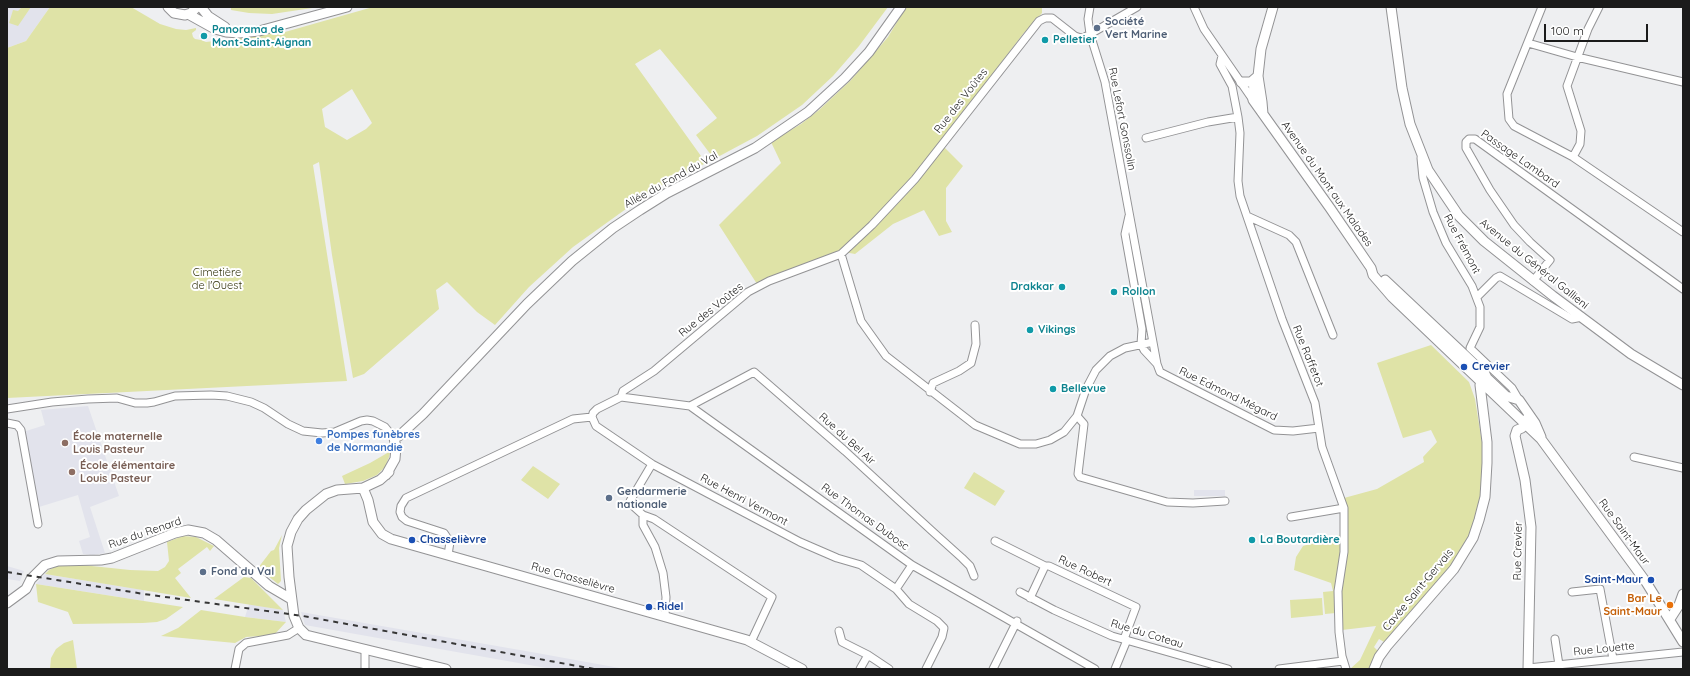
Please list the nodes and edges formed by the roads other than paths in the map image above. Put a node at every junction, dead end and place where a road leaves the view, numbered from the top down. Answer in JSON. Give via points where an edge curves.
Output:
{"nodes":[{"id":1,"x":168,"y":7,"type":"edge"},
{"id":2,"x":197,"y":7,"type":"edge"},
{"id":3,"x":200,"y":7,"type":"edge"},
{"id":4,"x":347,"y":7,"type":"edge"},
{"id":5,"x":901,"y":7,"type":"edge"},
{"id":6,"x":1090,"y":7,"type":"edge"},
{"id":7,"x":1137,"y":7,"type":"edge"},
{"id":8,"x":1194,"y":7,"type":"edge"},
{"id":9,"x":1273,"y":7,"type":"edge"},
{"id":10,"x":1391,"y":7,"type":"edge"},
{"id":11,"x":1542,"y":7,"type":"edge"},
{"id":12,"x":1599,"y":7,"type":"edge"},
{"id":13,"x":188,"y":14,"type":"junction"},
{"id":14,"x":239,"y":33,"type":"junction"},
{"id":15,"x":1090,"y":34,"type":"junction"},
{"id":16,"x":1528,"y":43,"type":"junction"},
{"id":17,"x":1222,"y":56,"type":"junction"},
{"id":18,"x":1578,"y":57,"type":"junction"},
{"id":19,"x":1256,"y":78,"type":"junction"},
{"id":20,"x":1241,"y":82,"type":"junction"},
{"id":21,"x":1683,"y":82,"type":"edge"},
{"id":22,"x":1253,"y":100,"type":"junction"},
{"id":23,"x":1263,"y":114,"type":"junction"},
{"id":24,"x":1238,"y":117,"type":"junction"},
{"id":25,"x":1146,"y":138,"type":"dead end"},
{"id":26,"x":1421,"y":153,"type":"junction"},
{"id":27,"x":1573,"y":157,"type":"junction"},
{"id":28,"x":1129,"y":216,"type":"junction"},
{"id":29,"x":1247,"y":216,"type":"junction"},
{"id":30,"x":1683,"y":232,"type":"edge"},
{"id":31,"x":841,"y":254,"type":"junction"},
{"id":32,"x":1533,"y":281,"type":"junction"},
{"id":33,"x":1683,"y":289,"type":"edge"},
{"id":34,"x":1477,"y":297,"type":"junction"},
{"id":35,"x":1582,"y":317,"type":"junction"},
{"id":36,"x":975,"y":325,"type":"dead end"},
{"id":37,"x":1332,"y":335,"type":"dead end"},
{"id":38,"x":1153,"y":342,"type":"junction"},
{"id":39,"x":1141,"y":344,"type":"junction"},
{"id":40,"x":1157,"y":364,"type":"junction"},
{"id":41,"x":1484,"y":381,"type":"junction"},
{"id":42,"x":1683,"y":385,"type":"edge"},
{"id":43,"x":930,"y":392,"type":"junction"},
{"id":44,"x":621,"y":397,"type":"junction"},
{"id":45,"x":1519,"y":400,"type":"junction"},
{"id":46,"x":690,"y":406,"type":"junction"},
{"id":47,"x":7,"y":409,"type":"edge"},
{"id":48,"x":1078,"y":416,"type":"junction"},
{"id":49,"x":592,"y":417,"type":"junction"},
{"id":50,"x":1527,"y":419,"type":"junction"},
{"id":51,"x":7,"y":423,"type":"edge"},
{"id":52,"x":1319,"y":428,"type":"junction"},
{"id":53,"x":404,"y":432,"type":"junction"},
{"id":54,"x":394,"y":438,"type":"junction"},
{"id":55,"x":1634,"y":457,"type":"dead end"},
{"id":56,"x":652,"y":464,"type":"junction"},
{"id":57,"x":1683,"y":468,"type":"edge"},
{"id":58,"x":386,"y":475,"type":"junction"},
{"id":59,"x":363,"y":488,"type":"junction"},
{"id":60,"x":1225,"y":501,"type":"dead end"},
{"id":61,"x":1344,"y":508,"type":"junction"},
{"id":62,"x":642,"y":515,"type":"junction"},
{"id":63,"x":1291,"y":517,"type":"dead end"},
{"id":64,"x":38,"y":524,"type":"dead end"},
{"id":65,"x":995,"y":541,"type":"dead end"},
{"id":66,"x":448,"y":555,"type":"junction"},
{"id":67,"x":912,"y":565,"type":"junction"},
{"id":68,"x":1045,"y":566,"type":"junction"},
{"id":69,"x":974,"y":576,"type":"dead end"},
{"id":70,"x":896,"y":588,"type":"junction"},
{"id":71,"x":1020,"y":592,"type":"dead end"},
{"id":72,"x":1572,"y":592,"type":"dead end"},
{"id":73,"x":1683,"y":594,"type":"edge"},
{"id":74,"x":1030,"y":598,"type":"junction"},
{"id":75,"x":291,"y":599,"type":"junction"},
{"id":76,"x":7,"y":603,"type":"edge"},
{"id":77,"x":665,"y":616,"type":"junction"},
{"id":78,"x":1670,"y":619,"type":"junction"},
{"id":79,"x":1017,"y":622,"type":"junction"},
{"id":80,"x":298,"y":628,"type":"junction"},
{"id":81,"x":839,"y":631,"type":"dead end"},
{"id":82,"x":1554,"y":639,"type":"dead end"},
{"id":83,"x":1126,"y":640,"type":"junction"},
{"id":84,"x":751,"y":642,"type":"junction"},
{"id":85,"x":1683,"y":642,"type":"edge"},
{"id":86,"x":365,"y":649,"type":"junction"},
{"id":87,"x":1683,"y":652,"type":"edge"},
{"id":88,"x":868,"y":655,"type":"junction"},
{"id":89,"x":1613,"y":659,"type":"junction"},
{"id":90,"x":1343,"y":661,"type":"junction"},
{"id":91,"x":1559,"y":665,"type":"junction"},
{"id":92,"x":234,"y":669,"type":"edge"},
{"id":93,"x":365,"y":669,"type":"edge"},
{"id":94,"x":446,"y":669,"type":"edge"},
{"id":95,"x":802,"y":669,"type":"edge"},
{"id":96,"x":860,"y":669,"type":"edge"},
{"id":97,"x":889,"y":669,"type":"edge"},
{"id":98,"x":926,"y":669,"type":"edge"},
{"id":99,"x":993,"y":669,"type":"edge"},
{"id":100,"x":1095,"y":669,"type":"edge"},
{"id":101,"x":1115,"y":669,"type":"edge"},
{"id":102,"x":1228,"y":669,"type":"edge"},
{"id":103,"x":1279,"y":669,"type":"edge"},
{"id":104,"x":1346,"y":669,"type":"edge"},
{"id":105,"x":1374,"y":669,"type":"edge"},
{"id":106,"x":1528,"y":669,"type":"edge"}],
"edges":[{"from":1,"to":13,"type":"street","via":[[178,14]]},
{"from":2,"to":13,"type":"street"},
{"from":3,"to":14,"type":"street","via":[[216,22]]},
{"from":4,"to":14,"type":"street","via":[[259,31]]},
{"from":5,"to":53,"type":"street","name":"Allée du Fond du Val","via":[[869,52],[808,112],[755,148],[640,210],[572,261]]},
{"from":6,"to":15,"type":"street","name":"Rue Lefort Gonssolin"},
{"from":7,"to":15,"type":"street"},
{"from":8,"to":17,"type":"street","via":[[1204,29]]},
{"from":9,"to":19,"type":"street"},
{"from":10,"to":26,"type":"street","name":"Avenue du Général Gallieni","via":[[1402,88],[1410,124]]},
{"from":11,"to":16,"type":"street"},
{"from":12,"to":18,"type":"street"},
{"from":13,"to":14,"type":"street","via":[[215,28]]},
{"from":15,"to":28,"type":"street","name":"Rue Lefort Gonssolin","via":[[1105,82]]},
{"from":15,"to":31,"type":"street","name":"Rue des Voûtes","via":[[1080,38],[1052,18],[1039,21],[915,179]]},
{"from":16,"to":18,"type":"street"},
{"from":16,"to":27,"type":"street","via":[[1507,94],[1509,119],[1514,126]]},
{"from":17,"to":20,"type":"street"},
{"from":17,"to":24,"type":"street","name":"Rue Raffetot","via":[[1220,64],[1232,86]]},
{"from":18,"to":21,"type":"street"},
{"from":18,"to":27,"type":"street","via":[[1567,86],[1581,131],[1580,144]]},
{"from":19,"to":20,"type":"street","via":[[1251,82]]},
{"from":19,"to":22,"type":"street"},
{"from":19,"to":23,"type":"street"},
{"from":20,"to":22,"type":"street"},
{"from":22,"to":23,"type":"street","name":"Avenue du Mont aux Malades"},
{"from":23,"to":41,"type":"street","name":"Avenue du Mont aux Malades","via":[[1371,268],[1373,275],[1392,297]]},
{"from":24,"to":25,"type":"street"},
{"from":24,"to":29,"type":"street","name":"Rue Raffetot","via":[[1238,181]]},
{"from":26,"to":32,"type":"street","name":"Avenue du Général Gallieni","via":[[1438,186],[1469,228]]},
{"from":26,"to":34,"type":"street","name":"Rue Frémont","via":[[1423,178],[1433,212],[1446,243]]},
{"from":27,"to":30,"type":"street"},
{"from":28,"to":38,"type":"street","name":"Rue Lefort Gonssolin"},
{"from":28,"to":39,"type":"street","name":"Rue Lefort Gonssolin","via":[[1125,234],[1142,328]]},
{"from":29,"to":37,"type":"street","via":[[1289,235],[1296,242]]},
{"from":29,"to":52,"type":"street","name":"Rue Raffetot","via":[[1282,319],[1315,403]]},
{"from":31,"to":43,"type":"street","via":[[861,321],[886,356]]},
{"from":31,"to":44,"type":"street","name":"Rue des Voûtes","via":[[769,281],[748,292],[654,371],[623,391]]},
{"from":32,"to":33,"type":"street","name":"Passage Lambard","via":[[1550,260],[1514,225],[1490,190],[1466,148],[1469,139],[1475,139]]},
{"from":32,"to":35,"type":"street","name":"Avenue du Général Gallieni"},
{"from":34,"to":35,"type":"street","via":[[1500,276],[1572,319]]},
{"from":34,"to":45,"type":"street","via":[[1480,327],[1470,348],[1512,388]]},
{"from":35,"to":42,"type":"street","name":"Avenue du Général Gallieni","via":[[1631,354]]},
{"from":36,"to":43,"type":"street","via":[[976,344],[971,363],[933,383]]},
{"from":38,"to":39,"type":"street"},
{"from":38,"to":40,"type":"street"},
{"from":39,"to":40,"type":"street","name":"Rue Edmond Mégard"},
{"from":39,"to":48,"type":"street","via":[[1125,348],[1110,356],[1096,370],[1086,389]]},
{"from":40,"to":52,"type":"street","name":"Rue Edmond Mégard","via":[[1160,372],[1167,376],[1274,430]]},
{"from":41,"to":45,"type":"street","via":[[1506,396]]},
{"from":41,"to":50,"type":"street","name":"Rue Saint-Maur"},
{"from":41,"to":105,"type":"street","name":"Cavée Saint-Gervais","via":[[1480,385],[1487,463],[1484,497],[1473,538],[1454,569],[1387,646]]},
{"from":43,"to":48,"type":"street","via":[[975,425],[1020,444],[1036,444],[1050,440],[1064,432]]},
{"from":44,"to":46,"type":"street","name":"Rue Thomas Dubosc"},
{"from":44,"to":49,"type":"street","name":"Rue des Voûtes","via":[[597,409]]},
{"from":45,"to":50,"type":"street","name":"Rue Saint-Maur"},
{"from":46,"to":67,"type":"street","name":"Rue Thomas Dubosc"},
{"from":46,"to":69,"type":"street","name":"Rue du Bel Air","via":[[754,372],[962,558],[970,566]]},
{"from":47,"to":54,"type":"street","via":[[88,399],[117,398],[146,403],[175,396],[211,394],[251,402],[303,431],[322,434],[335,432],[367,420],[385,427]]},
{"from":48,"to":60,"type":"street","via":[[1084,424],[1078,474],[1080,477],[1167,502]]},
{"from":49,"to":56,"type":"street","name":"Rue Henri Vermont","via":[[596,426]]},
{"from":49,"to":66,"type":"street","via":[[572,419],[406,498],[400,506],[402,517],[444,533],[450,542]]},
{"from":50,"to":78,"type":"street","name":"Rue Saint-Maur","via":[[1535,423],[1541,439]]},
{"from":50,"to":106,"type":"street","name":"Rue Crevier","via":[[1515,436],[1525,480],[1531,527]]},
{"from":51,"to":64,"type":"street","via":[[17,425],[21,430]]},
{"from":52,"to":61,"type":"street","name":"Rue Raffetot","via":[[1322,447]]},
{"from":53,"to":54,"type":"street","name":"Allée du Fond du Val"},
{"from":53,"to":58,"type":"street","via":[[400,460],[396,468]]},
{"from":54,"to":58,"type":"street","via":[[394,459]]},
{"from":55,"to":57,"type":"street"},
{"from":56,"to":62,"type":"street","via":[[630,502]]},
{"from":56,"to":70,"type":"street","name":"Rue Henri Vermont","via":[[800,542],[861,565]]},
{"from":58,"to":59,"type":"street"},
{"from":59,"to":66,"type":"street","name":"Rue Chasselièvre","via":[[373,522],[382,534],[390,539]]},
{"from":59,"to":75,"type":"street","via":[[337,490],[326,494],[298,519],[291,532],[288,546]]},
{"from":61,"to":63,"type":"street"},
{"from":61,"to":90,"type":"street","name":"Rue Raffetot","via":[[1344,552],[1338,591]]},
{"from":62,"to":77,"type":"street","via":[[643,525],[655,547],[663,573]]},
{"from":62,"to":84,"type":"street","via":[[654,519],[772,597]]},
{"from":65,"to":68,"type":"street","name":"Rue Robert"},
{"from":66,"to":77,"type":"street","name":"Rue Chasselièvre"},
{"from":67,"to":70,"type":"street"},
{"from":67,"to":79,"type":"street","name":"Rue Thomas Dubosc"},
{"from":68,"to":74,"type":"street"},
{"from":68,"to":83,"type":"street","name":"Rue Robert","via":[[1136,607]]},
{"from":70,"to":98,"type":"street","name":"Rue Henri Vermont","via":[[909,604],[944,628]]},
{"from":71,"to":74,"type":"street","name":"Rue du Coteau"},
{"from":72,"to":89,"type":"street","via":[[1600,589]]},
{"from":73,"to":78,"type":"street"},
{"from":74,"to":83,"type":"street","name":"Rue du Coteau"},
{"from":75,"to":76,"type":"street","name":"Rue du Renard","via":[[265,582],[216,540],[204,533],[188,530],[112,558],[58,561],[45,565],[26,589]]},
{"from":75,"to":80,"type":"street"},
{"from":77,"to":84,"type":"street","name":"Rue Chasselièvre"},
{"from":78,"to":85,"type":"street","name":"Rue Saint-Maur"},
{"from":79,"to":99,"type":"street"},
{"from":79,"to":100,"type":"street","name":"Rue Thomas Dubosc"},
{"from":80,"to":86,"type":"street","via":[[314,638]]},
{"from":80,"to":92,"type":"street","via":[[288,635],[246,642],[239,649]]},
{"from":81,"to":88,"type":"street","via":[[842,642]]},
{"from":82,"to":91,"type":"street"},
{"from":83,"to":101,"type":"street"},
{"from":83,"to":102,"type":"street","name":"Rue du Coteau"},
{"from":84,"to":95,"type":"street","name":"Rue Chasselièvre"},
{"from":86,"to":93,"type":"street"},
{"from":86,"to":94,"type":"street"},
{"from":87,"to":89,"type":"street","name":"Rue Louette"},
{"from":88,"to":96,"type":"street"},
{"from":88,"to":97,"type":"street"},
{"from":89,"to":91,"type":"street","name":"Rue Louette"},
{"from":90,"to":103,"type":"street"},
{"from":90,"to":104,"type":"street","name":"Rue Raffetot"},
{"from":91,"to":106,"type":"street","name":"Rue Louette"}]}
